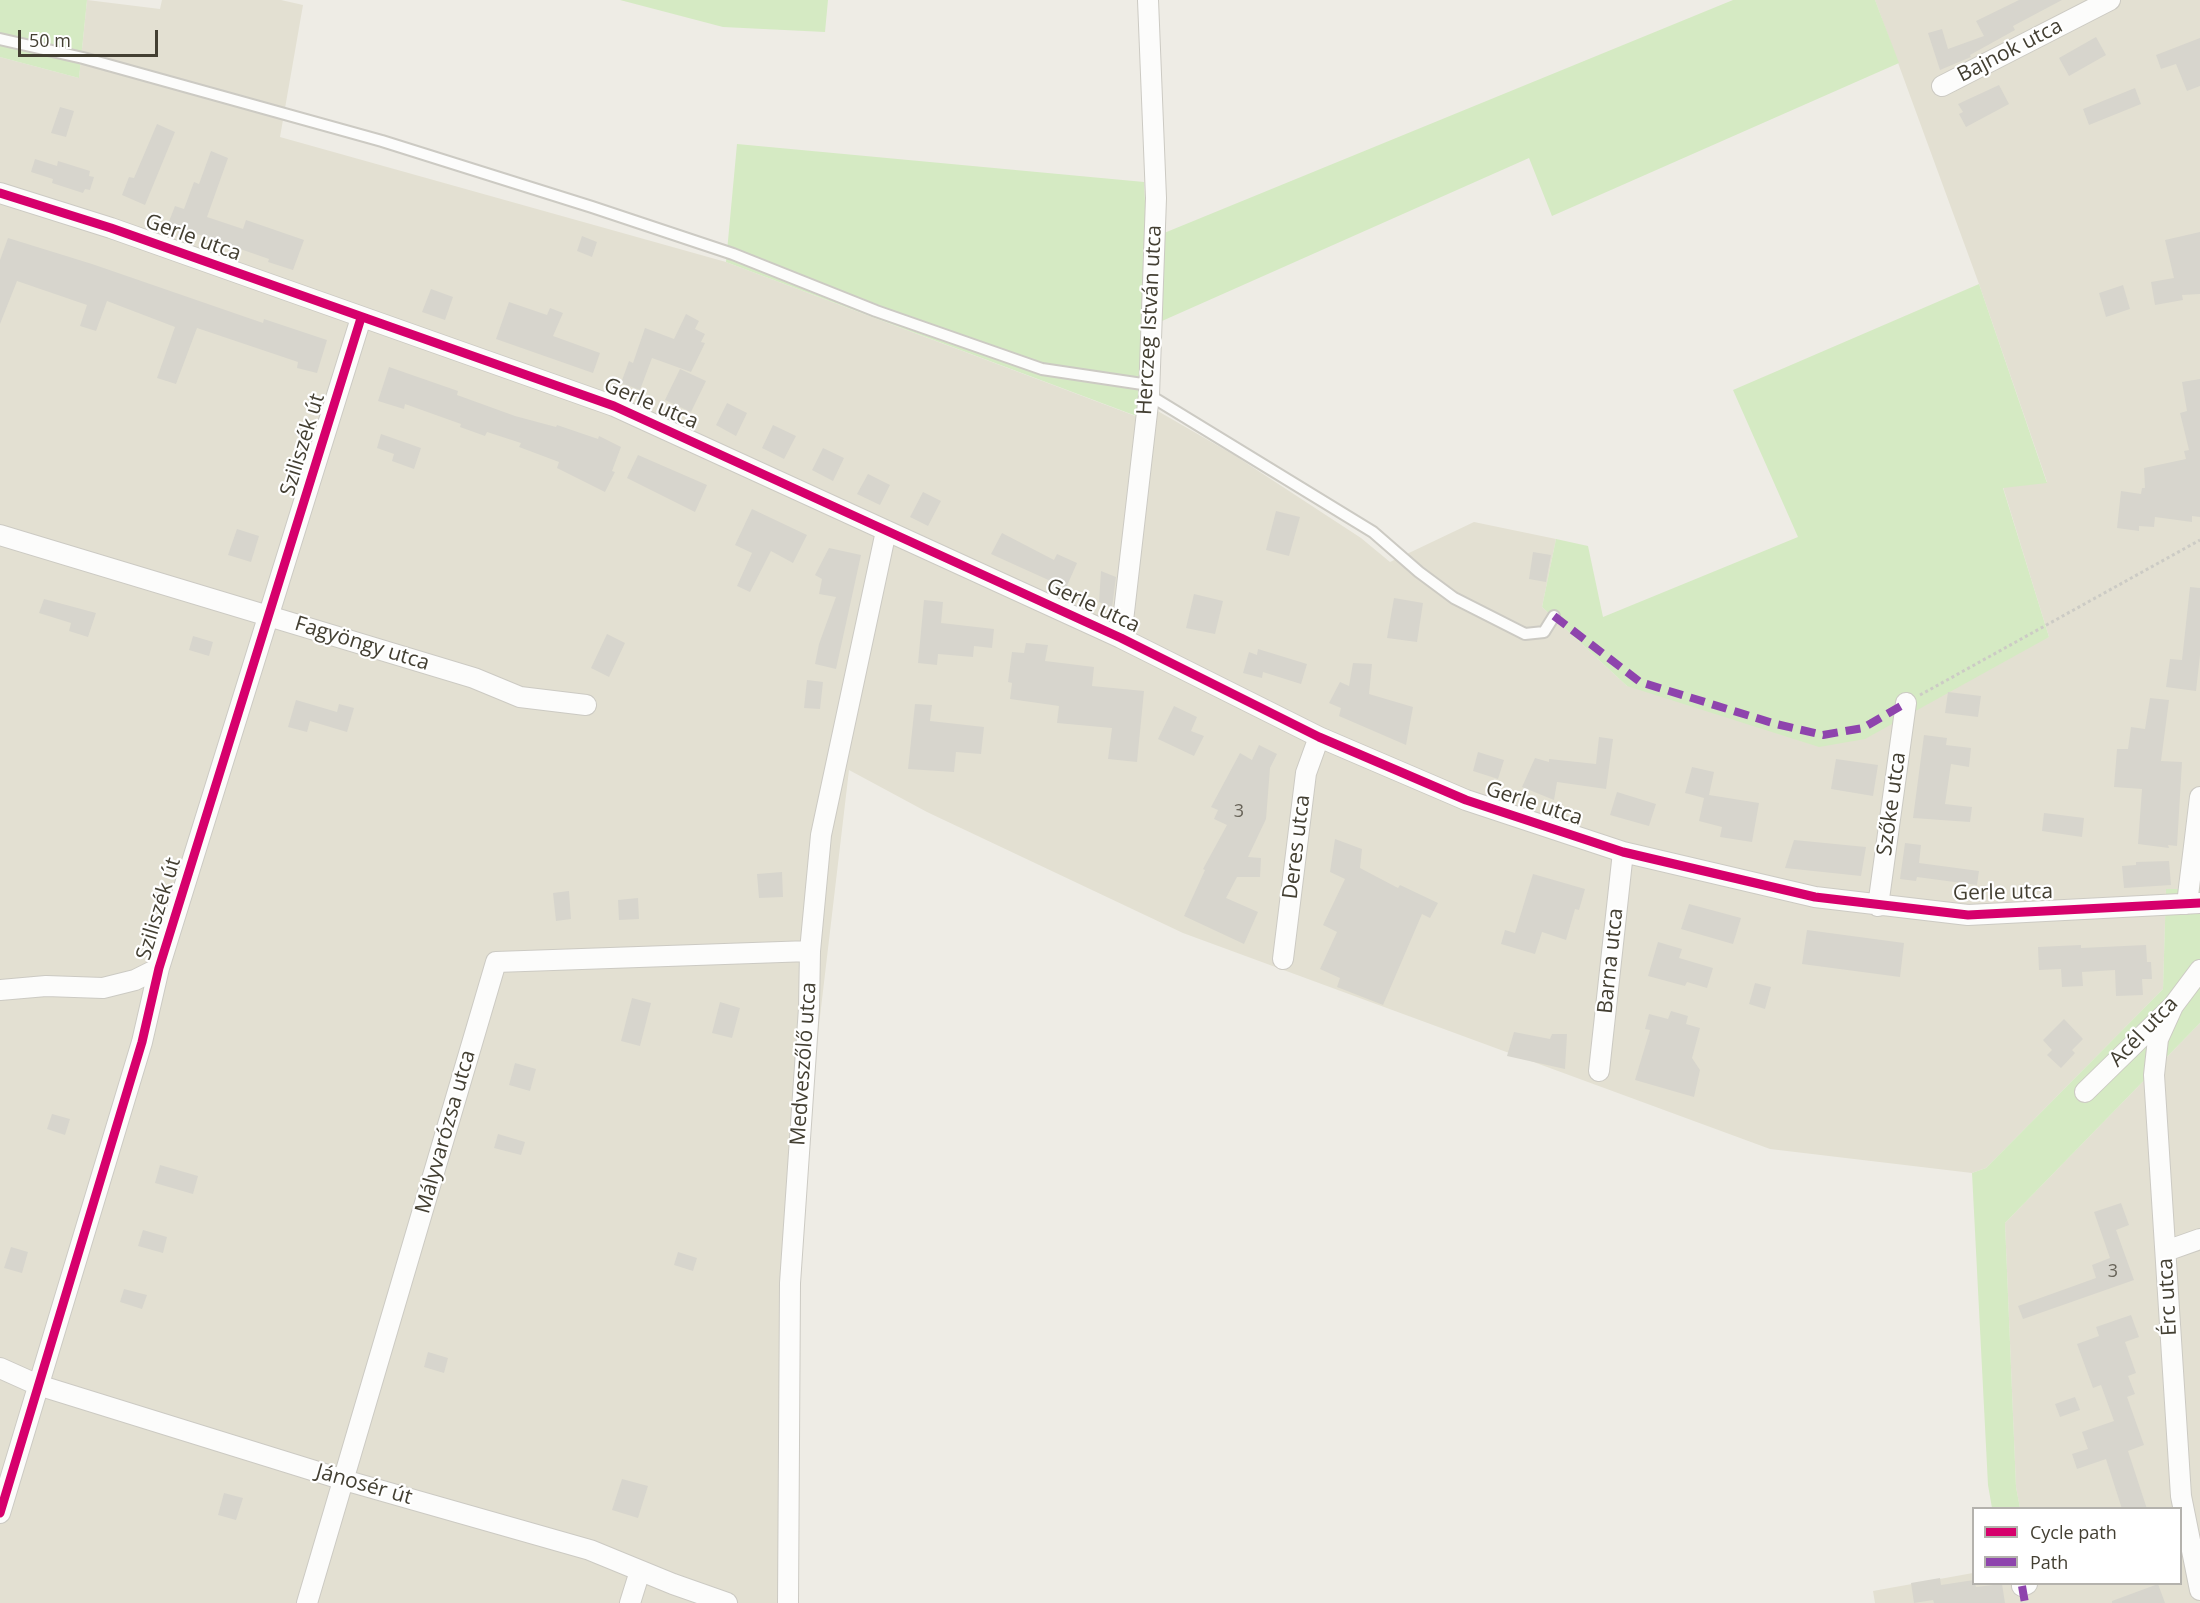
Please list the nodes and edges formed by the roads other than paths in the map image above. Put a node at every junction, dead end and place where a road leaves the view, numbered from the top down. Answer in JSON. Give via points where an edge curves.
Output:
{"nodes":[{"id":1,"x":1148,"y":0,"type":"edge"},
{"id":2,"x":2110,"y":0,"type":"edge"},
{"id":3,"x":0,"y":39,"type":"edge"},
{"id":4,"x":1942,"y":86,"type":"dead end"},
{"id":5,"x":0,"y":193,"type":"edge"},
{"id":6,"x":361,"y":318,"type":"junction"},
{"id":7,"x":1149,"y":390,"type":"junction"},
{"id":8,"x":886,"y":531,"type":"junction"},
{"id":9,"x":0,"y":535,"type":"edge"},
{"id":10,"x":270,"y":616,"type":"junction"},
{"id":11,"x":1554,"y":616,"type":"dead end"},
{"id":12,"x":1121,"y":638,"type":"junction"},
{"id":13,"x":1906,"y":703,"type":"road end"},
{"id":14,"x":586,"y":705,"type":"dead end"},
{"id":15,"x":1318,"y":737,"type":"junction"},
{"id":16,"x":2200,"y":797,"type":"edge"},
{"id":17,"x":1623,"y":852,"type":"junction"},
{"id":18,"x":2194,"y":904,"type":"edge"},
{"id":19,"x":1878,"y":906,"type":"junction"},
{"id":20,"x":810,"y":951,"type":"junction"},
{"id":21,"x":1283,"y":959,"type":"dead end"},
{"id":22,"x":159,"y":968,"type":"junction"},
{"id":23,"x":2200,"y":970,"type":"edge"},
{"id":24,"x":0,"y":990,"type":"edge"},
{"id":25,"x":2173,"y":1006,"type":"junction"},
{"id":26,"x":1599,"y":1071,"type":"dead end"},
{"id":27,"x":2085,"y":1092,"type":"dead end"},
{"id":28,"x":2200,"y":1239,"type":"edge"},
{"id":29,"x":2166,"y":1251,"type":"junction"},
{"id":30,"x":0,"y":1368,"type":"edge"},
{"id":31,"x":38,"y":1385,"type":"junction"},
{"id":32,"x":344,"y":1480,"type":"junction"},
{"id":33,"x":0,"y":1513,"type":"edge"},
{"id":34,"x":2190,"y":1531,"type":"edge"},
{"id":35,"x":640,"y":1571,"type":"junction"},
{"id":36,"x":2200,"y":1590,"type":"edge"},
{"id":37,"x":787,"y":1596,"type":"edge"},
{"id":38,"x":307,"y":1603,"type":"edge"},
{"id":39,"x":630,"y":1603,"type":"edge"},
{"id":40,"x":727,"y":1603,"type":"edge"},
{"id":41,"x":768,"y":1603,"type":"edge"}],
"edges":[{"from":1,"to":7,"type":"street","name":"Herczeg István utca","via":[[1156,198]]},
{"from":2,"to":4,"type":"street","name":"Bajnok utca"},
{"from":3,"to":7,"type":"lane","via":[[83,58],[382,141],[733,254],[876,311],[1042,369]]},
{"from":5,"to":6,"type":"street","name":"Gerle utca","via":[[111,228]]},
{"from":6,"to":8,"type":"street","name":"Gerle utca","via":[[614,406]]},
{"from":6,"to":10,"type":"street","name":"Sziliszék út"},
{"from":7,"to":11,"type":"lane","via":[[1373,532],[1454,598],[1525,634],[1544,632]]},
{"from":7,"to":12,"type":"street","name":"Herczeg István utca"},
{"from":8,"to":12,"type":"street","name":"Gerle utca"},
{"from":8,"to":20,"type":"street","name":"Medveszőlő utca","via":[[821,835]]},
{"from":9,"to":10,"type":"street","name":"Fagyöngy utca"},
{"from":10,"to":14,"type":"street","name":"Fagyöngy utca","via":[[474,678],[520,697]]},
{"from":10,"to":22,"type":"street","name":"Sziliszék út"},
{"from":12,"to":15,"type":"street","name":"Gerle utca"},
{"from":13,"to":19,"type":"street","name":"Szőke utca"},
{"from":15,"to":17,"type":"street","name":"Gerle utca","via":[[1466,800]]},
{"from":15,"to":21,"type":"street","name":"Deres utca","via":[[1306,773]]},
{"from":16,"to":18,"type":"street"},
{"from":17,"to":19,"type":"street","name":"Gerle utca","via":[[1815,897]]},
{"from":17,"to":26,"type":"street","name":"Barna utca"},
{"from":18,"to":19,"type":"street","name":"Gerle utca","via":[[1968,915]]},
{"from":20,"to":32,"type":"street","name":"Mályvarózsa utca","via":[[496,962]]},
{"from":20,"to":37,"type":"street","name":"Medveszőlő utca","via":[[790,1283]]},
{"from":22,"to":24,"type":"street","via":[[135,980],[103,988],[46,986]]},
{"from":22,"to":31,"type":"street","name":"Sziliszék út","via":[[142,1042]]},
{"from":23,"to":25,"type":"street","name":"Acél utca"},
{"from":25,"to":27,"type":"street","name":"Acél utca"},
{"from":25,"to":29,"type":"street","name":"Érc utca","via":[[2158,1039],[2154,1075]]},
{"from":28,"to":29,"type":"street"},
{"from":29,"to":34,"type":"street","name":"Érc utca","via":[[2181,1496]]},
{"from":30,"to":31,"type":"street","name":"Jánosér út"},
{"from":31,"to":32,"type":"street","name":"Jánosér út"},
{"from":31,"to":33,"type":"street","name":"Sziliszék út"},
{"from":32,"to":35,"type":"street","name":"Jánosér út","via":[[590,1550]]},
{"from":32,"to":38,"type":"street","name":"Mályvarózsa utca"},
{"from":34,"to":36,"type":"street","name":"Érc utca"},
{"from":35,"to":39,"type":"street"},
{"from":35,"to":40,"type":"street","name":"Jánosér út"},
{"from":37,"to":41,"type":"street"}]}
